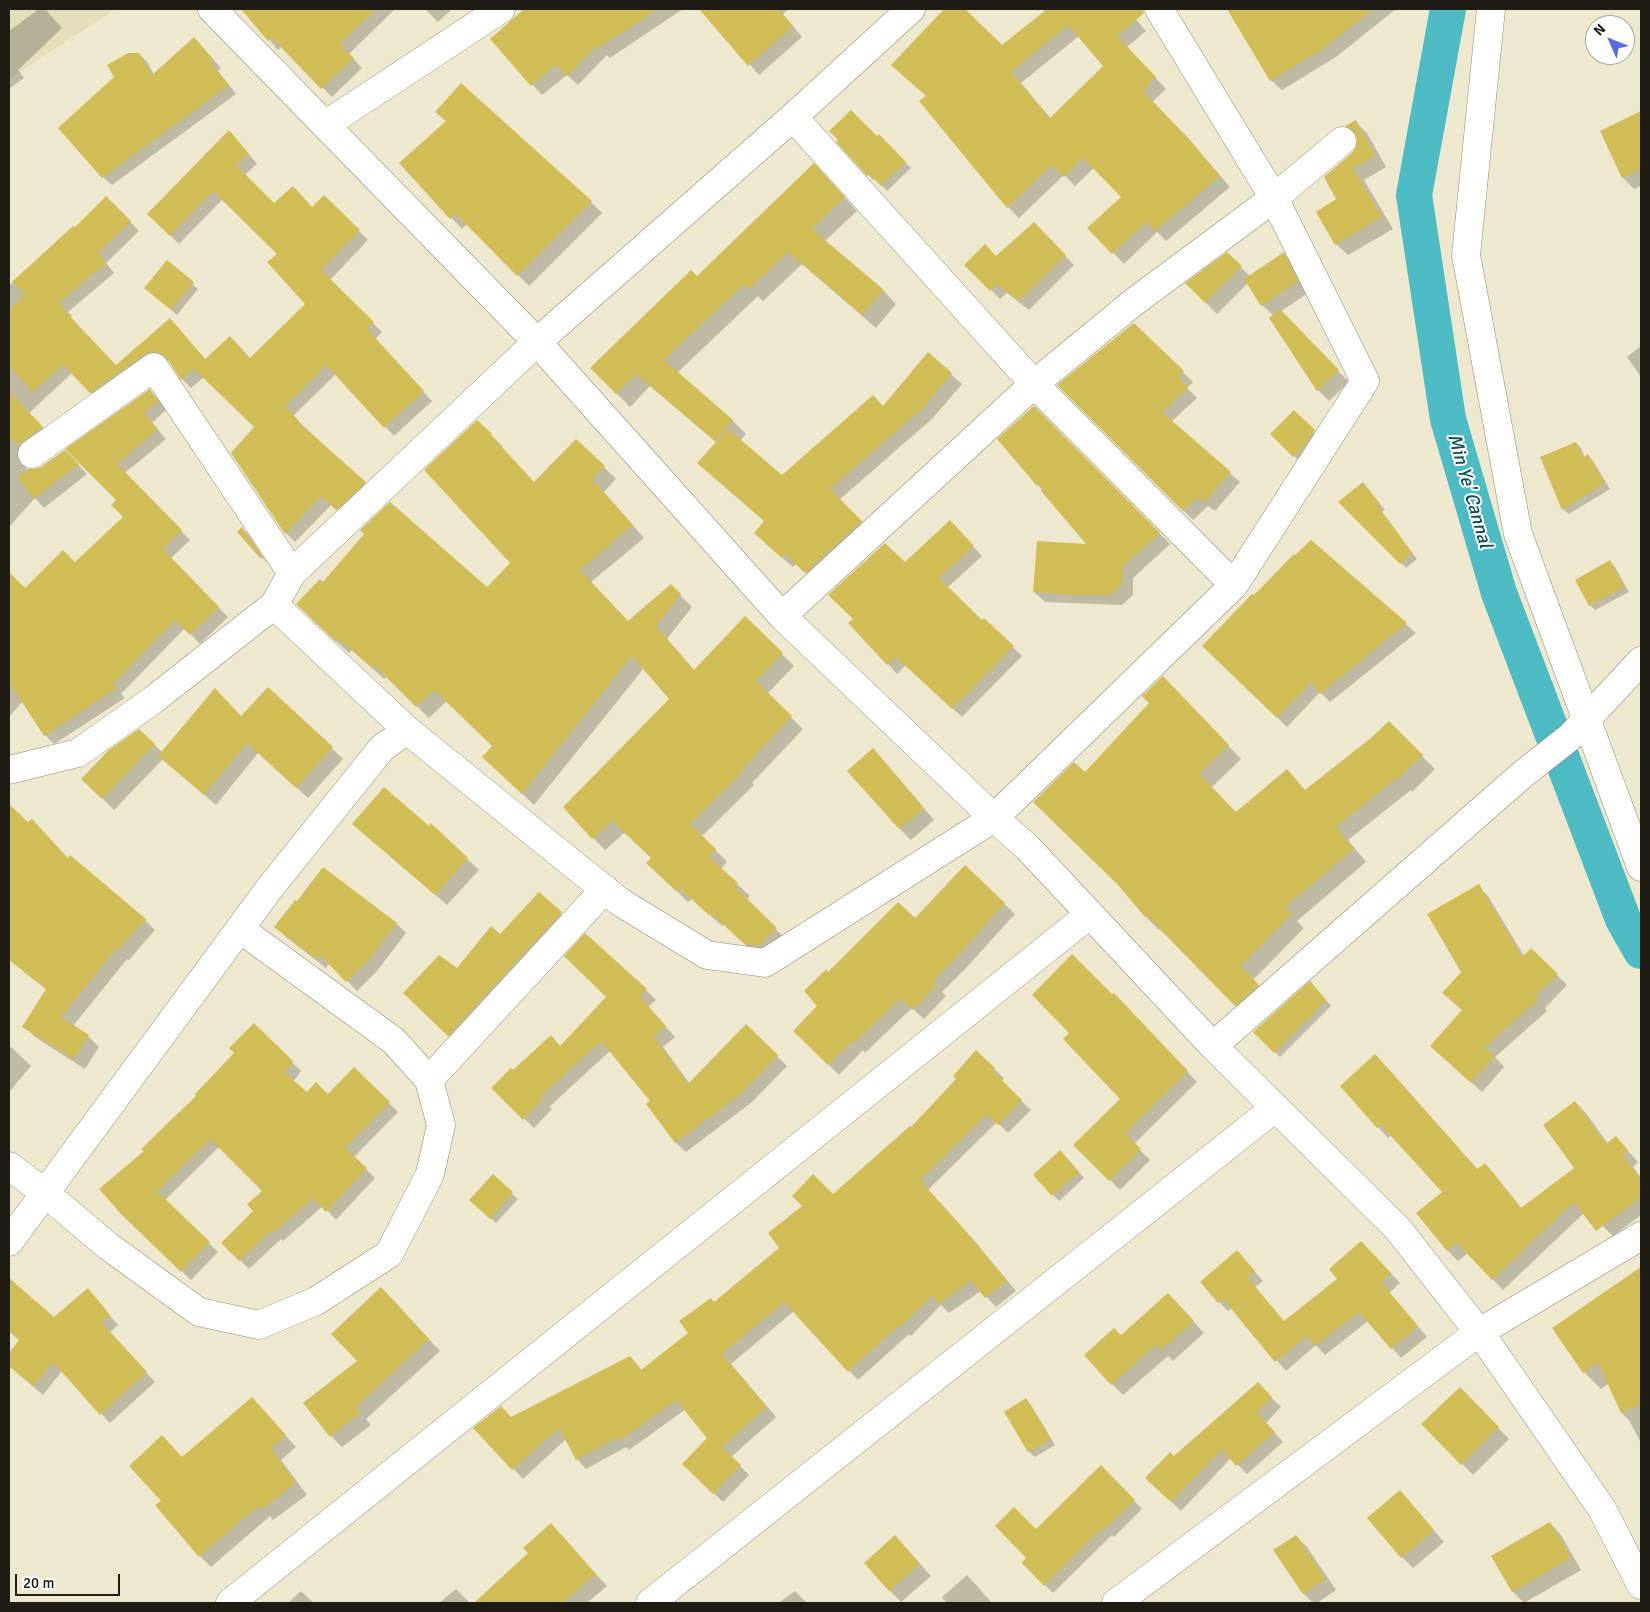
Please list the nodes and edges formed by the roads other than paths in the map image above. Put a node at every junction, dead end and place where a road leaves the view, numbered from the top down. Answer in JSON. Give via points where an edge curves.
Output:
{"nodes":[{"id":1,"x":212,"y":9,"type":"edge"},
{"id":2,"x":501,"y":9,"type":"edge"},
{"id":3,"x":911,"y":9,"type":"edge"},
{"id":4,"x":1159,"y":9,"type":"edge"},
{"id":5,"x":1491,"y":9,"type":"edge"},
{"id":6,"x":794,"y":117,"type":"junction"},
{"id":7,"x":325,"y":124,"type":"junction"},
{"id":8,"x":1342,"y":140,"type":"dead end"},
{"id":9,"x":1274,"y":198,"type":"junction"},
{"id":10,"x":538,"y":342,"type":"junction"},
{"id":11,"x":1034,"y":384,"type":"junction"},
{"id":12,"x":32,"y":454,"type":"dead end"},
{"id":13,"x":292,"y":573,"type":"junction"},
{"id":14,"x":1234,"y":585,"type":"junction"},
{"id":15,"x":274,"y":605,"type":"junction"},
{"id":16,"x":782,"y":616,"type":"junction"},
{"id":17,"x":1641,"y":661,"type":"edge"},
{"id":18,"x":1578,"y":728,"type":"junction"},
{"id":19,"x":407,"y":730,"type":"junction"},
{"id":20,"x":9,"y":770,"type":"edge"},
{"id":21,"x":994,"y":818,"type":"junction"},
{"id":22,"x":1641,"y":868,"type":"edge"},
{"id":23,"x":605,"y":889,"type":"junction"},
{"id":24,"x":1090,"y":914,"type":"junction"},
{"id":25,"x":240,"y":929,"type":"junction"},
{"id":26,"x":1213,"y":1046,"type":"junction"},
{"id":27,"x":429,"y":1080,"type":"junction"},
{"id":28,"x":1274,"y":1108,"type":"junction"},
{"id":29,"x":9,"y":1166,"type":"edge"},
{"id":30,"x":45,"y":1193,"type":"junction"},
{"id":31,"x":1641,"y":1236,"type":"edge"},
{"id":32,"x":9,"y":1242,"type":"edge"},
{"id":33,"x":1478,"y":1333,"type":"junction"},
{"id":34,"x":1641,"y":1585,"type":"edge"},
{"id":35,"x":230,"y":1603,"type":"edge"},
{"id":36,"x":650,"y":1603,"type":"edge"},
{"id":37,"x":1116,"y":1603,"type":"edge"}],
"edges":[{"from":1,"to":7,"type":"street"},
{"from":2,"to":7,"type":"street"},
{"from":3,"to":6,"type":"street"},
{"from":4,"to":9,"type":"street"},
{"from":5,"to":18,"type":"street","via":[[1466,255],[1518,534]]},
{"from":6,"to":10,"type":"street"},
{"from":6,"to":11,"type":"street"},
{"from":7,"to":10,"type":"street"},
{"from":8,"to":9,"type":"street"},
{"from":9,"to":11,"type":"street","via":[[1134,302]]},
{"from":9,"to":14,"type":"street","via":[[1365,382]]},
{"from":10,"to":13,"type":"street"},
{"from":10,"to":16,"type":"street"},
{"from":11,"to":14,"type":"street"},
{"from":11,"to":16,"type":"street"},
{"from":12,"to":13,"type":"street","via":[[154,367]]},
{"from":13,"to":15,"type":"street"},
{"from":14,"to":21,"type":"street"},
{"from":15,"to":19,"type":"street"},
{"from":15,"to":20,"type":"street","via":[[78,754]]},
{"from":16,"to":21,"type":"street"},
{"from":17,"to":18,"type":"street"},
{"from":18,"to":22,"type":"street"},
{"from":18,"to":26,"type":"street"},
{"from":19,"to":23,"type":"street"},
{"from":19,"to":25,"type":"street","via":[[382,748]]},
{"from":21,"to":23,"type":"street","via":[[765,963],[708,955],[620,902]]},
{"from":21,"to":24,"type":"street","via":[[1028,848]]},
{"from":23,"to":27,"type":"street"},
{"from":24,"to":26,"type":"street"},
{"from":24,"to":35,"type":"street"},
{"from":25,"to":27,"type":"street","via":[[394,1041]]},
{"from":25,"to":30,"type":"street"},
{"from":26,"to":28,"type":"street"},
{"from":27,"to":30,"type":"street","via":[[441,1125],[430,1174],[389,1254],[316,1301],[259,1325],[199,1312],[108,1246]]},
{"from":28,"to":33,"type":"street","via":[[1398,1229]]},
{"from":28,"to":36,"type":"street"},
{"from":29,"to":30,"type":"street"},
{"from":30,"to":32,"type":"street"},
{"from":31,"to":33,"type":"street"},
{"from":33,"to":34,"type":"street","via":[[1602,1509]]},
{"from":33,"to":37,"type":"street"}]}
